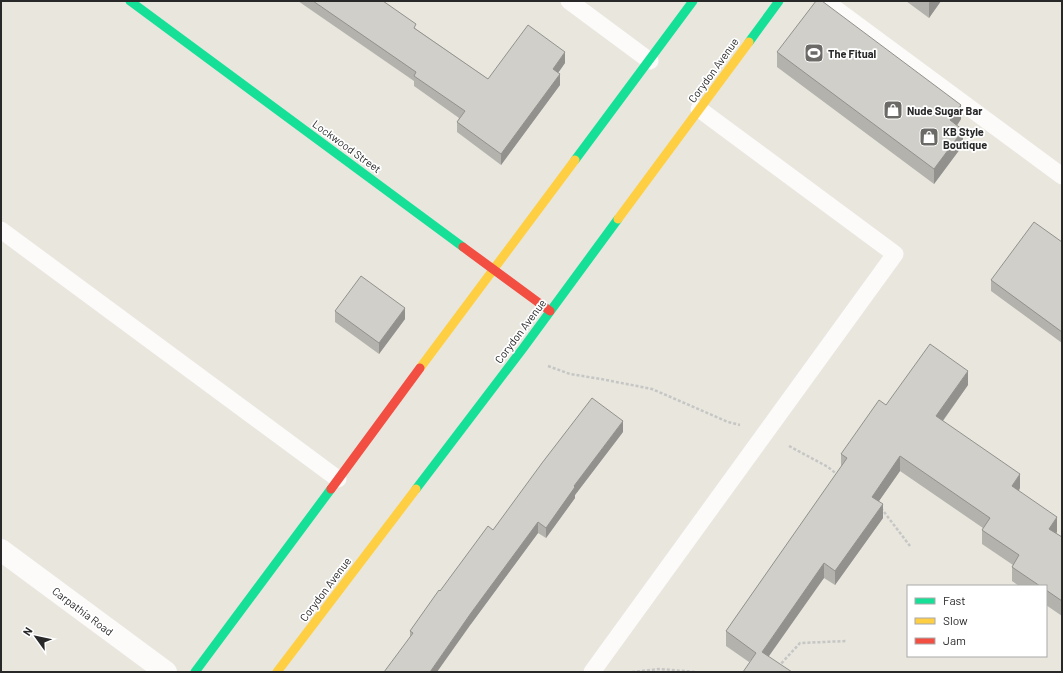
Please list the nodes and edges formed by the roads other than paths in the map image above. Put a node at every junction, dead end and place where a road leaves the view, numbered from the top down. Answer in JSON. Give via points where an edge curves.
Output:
{"nodes":[{"id":1,"x":130,"y":1,"type":"edge"},
{"id":2,"x":568,"y":1,"type":"edge"},
{"id":3,"x":693,"y":1,"type":"edge"},
{"id":4,"x":779,"y":1,"type":"edge"},
{"id":5,"x":825,"y":1,"type":"edge"},
{"id":6,"x":650,"y":61,"type":"junction"},
{"id":7,"x":699,"y":109,"type":"junction"},
{"id":8,"x":1062,"y":176,"type":"edge"},
{"id":9,"x":1,"y":230,"type":"edge"},
{"id":10,"x":494,"y":269,"type":"junction"},
{"id":11,"x":550,"y":311,"type":"junction"},
{"id":12,"x":338,"y":479,"type":"junction"},
{"id":13,"x":1,"y":550,"type":"edge"},
{"id":14,"x":166,"y":672,"type":"edge"},
{"id":15,"x":195,"y":672,"type":"edge"},
{"id":16,"x":276,"y":672,"type":"edge"},
{"id":17,"x":592,"y":672,"type":"edge"}],
"edges":[{"from":1,"to":10,"type":"main road","name":"Lockwood Street"},
{"from":2,"to":6,"type":"lane"},
{"from":3,"to":6,"type":"main road"},
{"from":4,"to":7,"type":"main road","name":"Corydon Avenue"},
{"from":5,"to":8,"type":"lane"},
{"from":6,"to":10,"type":"main road"},
{"from":7,"to":11,"type":"main road","name":"Corydon Avenue"},
{"from":7,"to":17,"type":"lane","via":[[895,254]]},
{"from":9,"to":12,"type":"lane"},
{"from":10,"to":11,"type":"main road","name":"Lockwood Street"},
{"from":10,"to":12,"type":"main road"},
{"from":11,"to":16,"type":"main road","name":"Corydon Avenue"},
{"from":12,"to":15,"type":"main road"},
{"from":13,"to":14,"type":"street","name":"Carpathia Road"}]}
